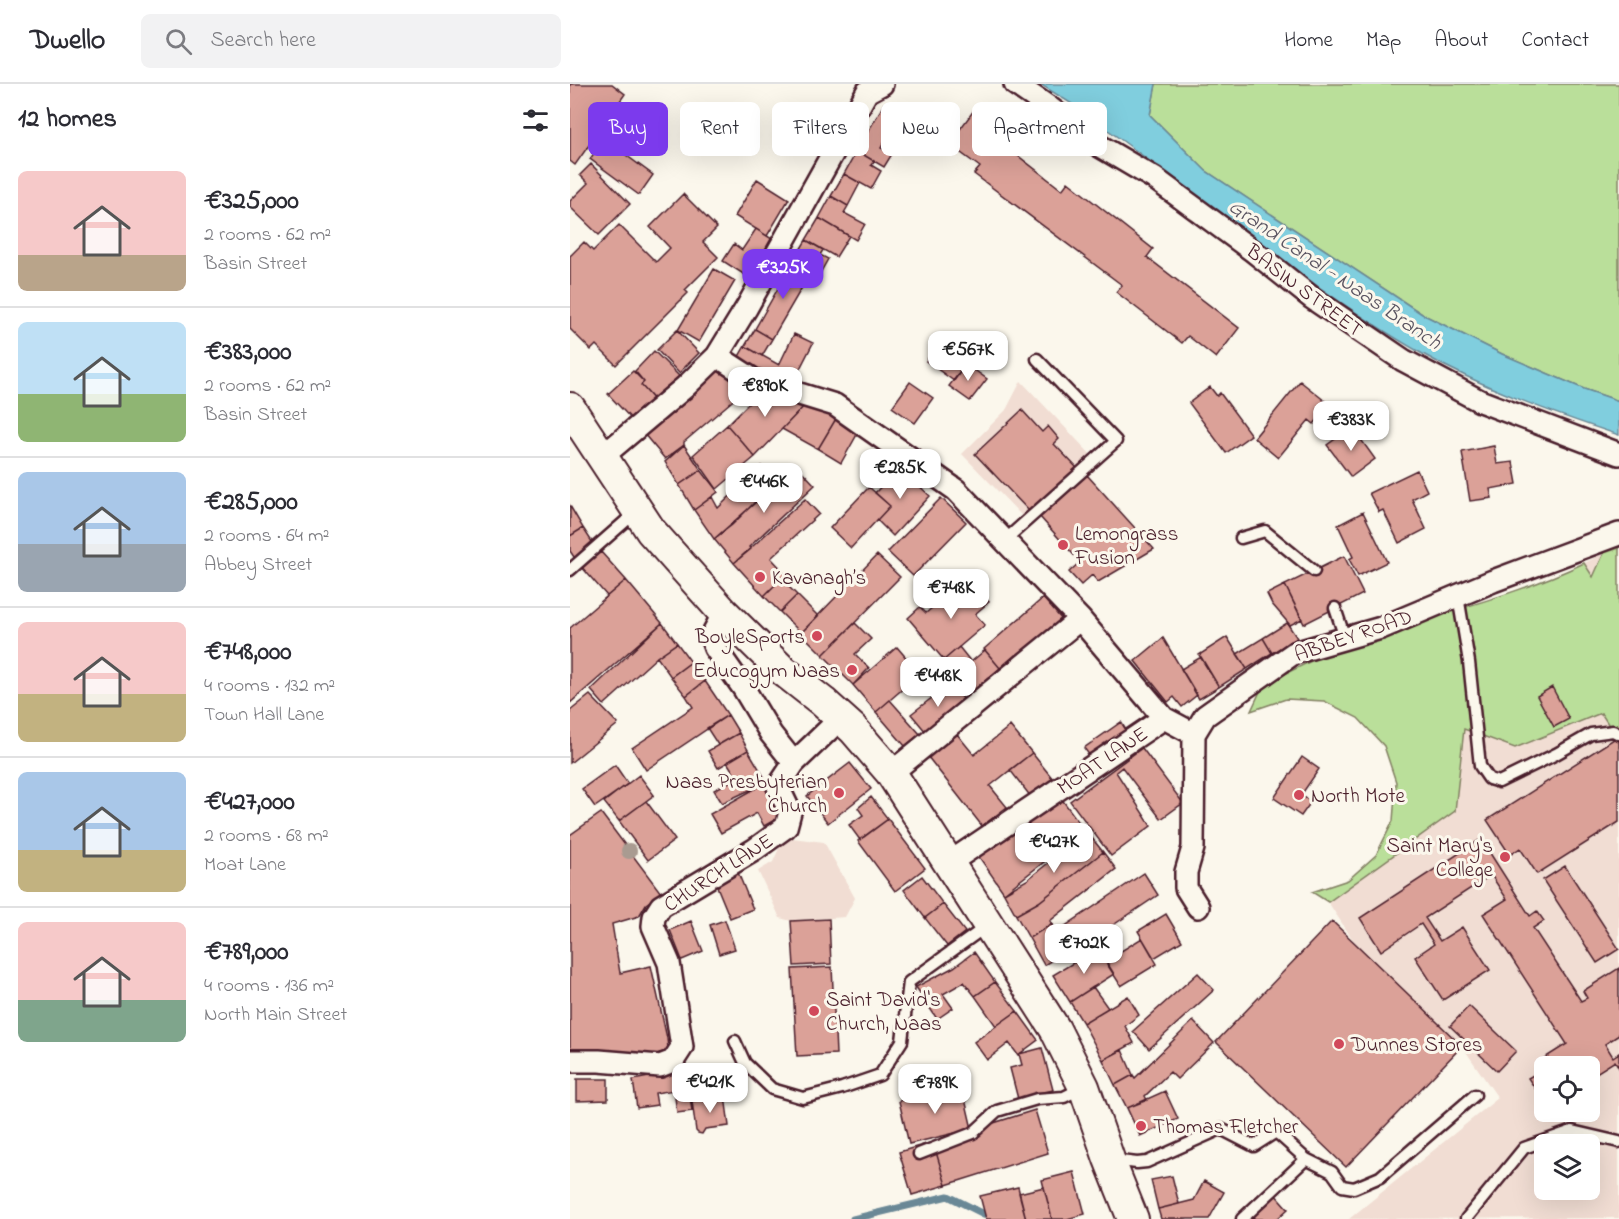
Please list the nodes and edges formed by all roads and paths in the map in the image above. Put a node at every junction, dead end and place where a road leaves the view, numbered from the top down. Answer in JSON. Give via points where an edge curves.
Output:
{"nodes":[{"id":1,"x":1015,"y":84,"type":"edge"},
{"id":2,"x":877,"y":85,"type":"edge"},
{"id":3,"x":717,"y":356,"type":"junction"},
{"id":4,"x":1037,"y":359,"type":"dead end"},
{"id":5,"x":570,"y":408,"type":"edge"},
{"id":6,"x":1619,"y":454,"type":"edge"},
{"id":7,"x":603,"y":456,"type":"junction"},
{"id":8,"x":636,"y":512,"type":"junction"},
{"id":9,"x":1619,"y":534,"type":"edge"},
{"id":10,"x":1241,"y":538,"type":"dead end"},
{"id":11,"x":1004,"y":541,"type":"junction"},
{"id":12,"x":570,"y":570,"type":"edge"},
{"id":13,"x":1314,"y":571,"type":"dead end"},
{"id":14,"x":1458,"y":596,"type":"junction"},
{"id":15,"x":1335,"y":608,"type":"dead end"},
{"id":16,"x":724,"y":613,"type":"junction"},
{"id":17,"x":1080,"y":619,"type":"junction"},
{"id":18,"x":1345,"y":638,"type":"junction"},
{"id":19,"x":841,"y":718,"type":"junction"},
{"id":20,"x":1164,"y":718,"type":"junction"},
{"id":21,"x":1194,"y":734,"type":"junction"},
{"id":22,"x":1619,"y":734,"type":"edge"},
{"id":23,"x":794,"y":763,"type":"junction"},
{"id":24,"x":891,"y":773,"type":"junction"},
{"id":25,"x":949,"y":863,"type":"junction"},
{"id":26,"x":1198,"y":908,"type":"dead end"},
{"id":27,"x":987,"y":921,"type":"junction"},
{"id":28,"x":735,"y":1041,"type":"dead end"},
{"id":29,"x":570,"y":1061,"type":"edge"},
{"id":30,"x":1084,"y":1087,"type":"junction"},
{"id":31,"x":1475,"y":1095,"type":"dead end"},
{"id":32,"x":1619,"y":1142,"type":"edge"},
{"id":33,"x":919,"y":1154,"type":"dead end"},
{"id":34,"x":1109,"y":1159,"type":"junction"},
{"id":35,"x":1306,"y":1159,"type":"junction"},
{"id":36,"x":1126,"y":1217,"type":"edge"},
{"id":37,"x":1242,"y":1219,"type":"edge"},
{"id":38,"x":1466,"y":1219,"type":"edge"}],
"edges":[{"from":1,"to":6,"type":"street","name":"BASIN STREET","via":[[1098,145],[1154,178],[1312,298],[1403,360],[1479,401]]},
{"from":2,"to":3,"type":"street","via":[[867,92]]},
{"from":3,"to":7,"type":"street"},
{"from":3,"to":11,"type":"street","via":[[754,380],[835,405],[956,490]]},
{"from":4,"to":11,"type":"lane","via":[[1116,441]]},
{"from":5,"to":7,"type":"main road"},
{"from":7,"to":8,"type":"main road"},
{"from":8,"to":12,"type":"lane"},
{"from":8,"to":16,"type":"main road"},
{"from":9,"to":14,"type":"street","name":"ABBEY ROAD"},
{"from":10,"to":13,"type":"lane","via":[[1265,531]]},
{"from":11,"to":17,"type":"street"},
{"from":14,"to":18,"type":"street","name":"ABBEY ROAD"},
{"from":14,"to":22,"type":"lane","via":[[1480,766],[1489,779],[1499,782],[1591,734],[1613,730]]},
{"from":15,"to":18,"type":"lane"},
{"from":16,"to":19,"type":"main road","via":[[781,669]]},
{"from":16,"to":23,"type":"street","via":[[711,637],[714,648]]},
{"from":17,"to":20,"type":"street"},
{"from":17,"to":24,"type":"street"},
{"from":18,"to":21,"type":"street","name":"ABBEY ROAD","via":[[1294,653],[1205,716]]},
{"from":19,"to":23,"type":"street"},
{"from":19,"to":24,"type":"main road"},
{"from":20,"to":21,"type":"street"},
{"from":20,"to":25,"type":"street","name":"MOAT LANE"},
{"from":21,"to":26,"type":"street","via":[[1193,848],[1186,888]]},
{"from":23,"to":29,"type":"street","name":"CHURCH LANE","via":[[778,787],[790,812],[786,827],[661,906],[654,916],[653,926],[669,963],[682,1047],[673,1061],[660,1066]]},
{"from":24,"to":25,"type":"main road"},
{"from":25,"to":27,"type":"main road"},
{"from":27,"to":28,"type":"lane","via":[[977,933],[909,982],[902,1041],[880,1075],[803,1098],[772,1089],[745,1063]]},
{"from":27,"to":30,"type":"main road","via":[[1055,1029]]},
{"from":30,"to":33,"type":"lane","via":[[1064,1097],[1037,1099],[997,1111],[973,1133]]},
{"from":30,"to":34,"type":"main road"},
{"from":31,"to":35,"type":"lane","via":[[1380,1177],[1354,1188],[1342,1186],[1332,1172]]},
{"from":32,"to":38,"type":"lane","via":[[1572,1131],[1524,1148]]},
{"from":34,"to":35,"type":"lane","via":[[1147,1162],[1221,1129],[1254,1146],[1276,1132]]},
{"from":34,"to":36,"type":"main road"},
{"from":35,"to":37,"type":"lane"}]}
